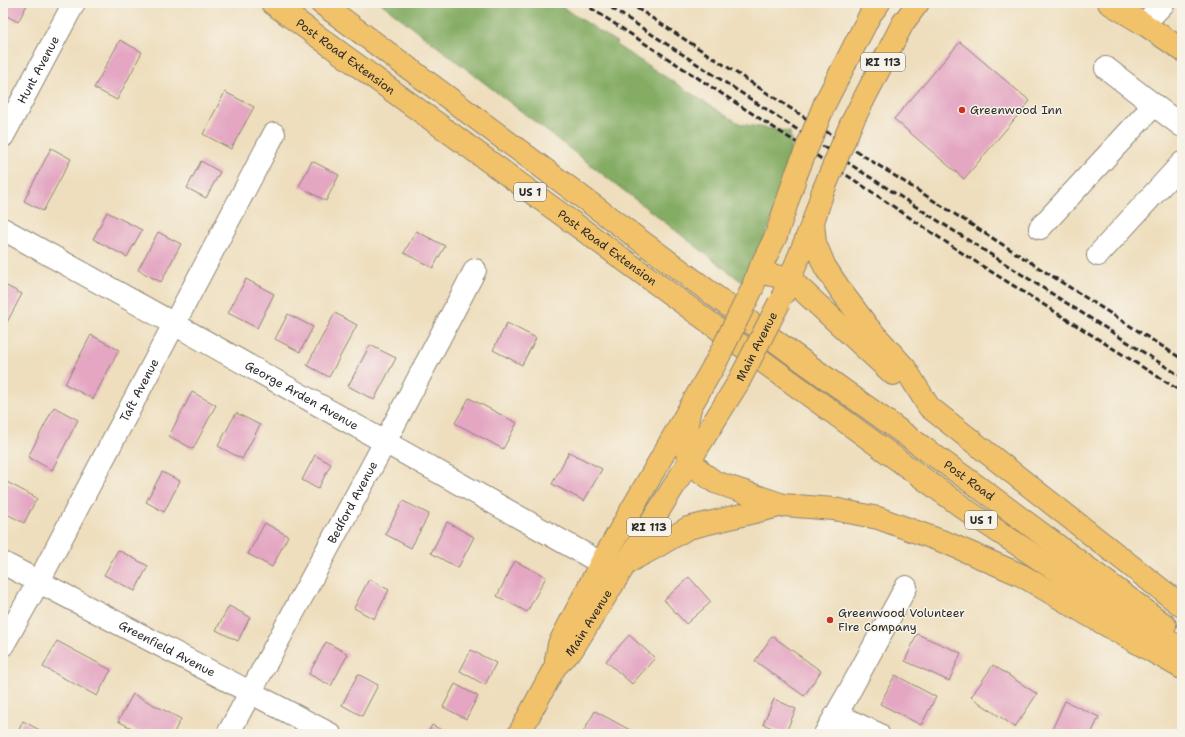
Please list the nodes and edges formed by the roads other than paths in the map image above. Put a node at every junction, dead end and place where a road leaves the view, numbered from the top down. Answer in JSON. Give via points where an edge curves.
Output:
{"nodes":[{"id":1,"x":74,"y":3,"type":"edge"},
{"id":2,"x":272,"y":3,"type":"edge"},
{"id":3,"x":321,"y":3,"type":"edge"},
{"id":4,"x":918,"y":3,"type":"edge"},
{"id":5,"x":1109,"y":3,"type":"edge"},
{"id":6,"x":1164,"y":3,"type":"edge"},
{"id":7,"x":874,"y":7,"type":"edge"},
{"id":8,"x":1144,"y":24,"type":"junction"},
{"id":9,"x":1182,"y":50,"type":"edge"},
{"id":10,"x":1106,"y":68,"type":"dead end"},
{"id":11,"x":1154,"y":105,"type":"junction"},
{"id":12,"x":1182,"y":126,"type":"edge"},
{"id":13,"x":274,"y":134,"type":"dead end"},
{"id":14,"x":3,"y":136,"type":"edge"},
{"id":15,"x":1182,"y":163,"type":"edge"},
{"id":16,"x":813,"y":222,"type":"junction"},
{"id":17,"x":1040,"y":228,"type":"dead end"},
{"id":18,"x":3,"y":229,"type":"edge"},
{"id":19,"x":1098,"y":255,"type":"dead end"},
{"id":20,"x":475,"y":270,"type":"dead end"},
{"id":21,"x":790,"y":279,"type":"junction"},
{"id":22,"x":755,"y":280,"type":"junction"},
{"id":23,"x":175,"y":324,"type":"junction"},
{"id":24,"x":793,"y":354,"type":"joint"},
{"id":25,"x":930,"y":407,"type":"junction"},
{"id":26,"x":690,"y":408,"type":"junction"},
{"id":27,"x":385,"y":442,"type":"junction"},
{"id":28,"x":691,"y":460,"type":"junction"},
{"id":29,"x":783,"y":505,"type":"junction"},
{"id":30,"x":3,"y":563,"type":"edge"},
{"id":31,"x":601,"y":563,"type":"junction"},
{"id":32,"x":627,"y":563,"type":"junction"},
{"id":33,"x":39,"y":581,"type":"junction"},
{"id":34,"x":906,"y":587,"type":"dead end"},
{"id":35,"x":1182,"y":606,"type":"edge"},
{"id":36,"x":1182,"y":637,"type":"edge"},
{"id":37,"x":3,"y":645,"type":"edge"},
{"id":38,"x":1182,"y":649,"type":"edge"},
{"id":39,"x":555,"y":667,"type":"junction"},
{"id":40,"x":1182,"y":668,"type":"edge"},
{"id":41,"x":251,"y":692,"type":"junction"},
{"id":42,"x":836,"y":715,"type":"junction"},
{"id":43,"x":228,"y":734,"type":"edge"},
{"id":44,"x":330,"y":734,"type":"edge"},
{"id":45,"x":519,"y":734,"type":"edge"},
{"id":46,"x":825,"y":734,"type":"edge"},
{"id":47,"x":878,"y":734,"type":"edge"}],
"edges":[{"from":1,"to":14,"type":"street","name":"Hunt Avenue"},
{"from":2,"to":38,"type":"main road","name":"Post Road Extension","number":"US 1","via":[[972,514],[1112,607]]},
{"from":3,"to":24,"type":"main road","name":"Post Road Extension","number":"US 1"},
{"from":4,"to":16,"type":"main road","name":"Main Avenue","number":"RI 113","bridge":true,"via":[[903,23],[851,124]]},
{"from":5,"to":8,"type":"main road"},
{"from":6,"to":8,"type":"street"},
{"from":7,"to":22,"type":"main road","name":"Main Avenue","number":"RI 113","bridge":true,"via":[[825,103],[796,175],[776,236]]},
{"from":8,"to":9,"type":"main road"},
{"from":10,"to":11,"type":"street"},
{"from":11,"to":12,"type":"street"},
{"from":11,"to":17,"type":"street"},
{"from":13,"to":23,"type":"street","name":"Taft Avenue"},
{"from":15,"to":19,"type":"street"},
{"from":16,"to":21,"type":"main road","name":"Main Avenue","number":"RI 113"},
{"from":16,"to":25,"type":"main road","via":[[815,243],[841,291],[868,327],[905,368]]},
{"from":18,"to":23,"type":"street","name":"George Arden Avenue"},
{"from":20,"to":27,"type":"street","name":"Bedford Avenue"},
{"from":21,"to":22,"type":"main road"},
{"from":21,"to":25,"type":"main road"},
{"from":21,"to":28,"type":"main road","name":"Main Avenue","number":"RI 113","bridge":true,"via":[[738,382]]},
{"from":22,"to":26,"type":"main road","name":"Main Avenue","number":"RI 113","bridge":true,"via":[[716,362]]},
{"from":23,"to":27,"type":"street","name":"George Arden Avenue"},
{"from":23,"to":33,"type":"street","name":"Taft Avenue"},
{"from":24,"to":36,"type":"main road","name":"Post Road","number":"US 1","via":[[981,488]]},
{"from":25,"to":35,"type":"main road"},
{"from":26,"to":28,"type":"main road","via":[[683,445]]},
{"from":26,"to":31,"type":"main road","name":"Main Avenue","number":"RI 113"},
{"from":27,"to":31,"type":"street","name":"George Arden Avenue"},
{"from":27,"to":41,"type":"street","name":"Bedford Avenue"},
{"from":28,"to":29,"type":"main road","via":[[701,472],[715,482]]},
{"from":28,"to":32,"type":"main road","name":"Main Avenue","number":"RI 113"},
{"from":29,"to":32,"type":"main road","via":[[688,528]]},
{"from":29,"to":40,"type":"main road","via":[[834,509],[878,518],[947,543],[1021,576]]},
{"from":30,"to":33,"type":"street","name":"Greenfield Avenue"},
{"from":31,"to":39,"type":"main road","name":"Main Avenue","number":"RI 113","via":[[559,644]]},
{"from":32,"to":39,"type":"main road","name":"Main Avenue","number":"RI 113","via":[[572,650]]},
{"from":33,"to":37,"type":"street","name":"Taft Avenue"},
{"from":33,"to":41,"type":"street","name":"Greenfield Avenue"},
{"from":34,"to":42,"type":"street"},
{"from":39,"to":45,"type":"main road","name":"Main Avenue","number":"RI 113"},
{"from":41,"to":43,"type":"street","name":"Bedford Avenue"},
{"from":41,"to":44,"type":"street","name":"Greenfield Avenue"},
{"from":42,"to":46,"type":"street"},
{"from":42,"to":47,"type":"street"}]}
